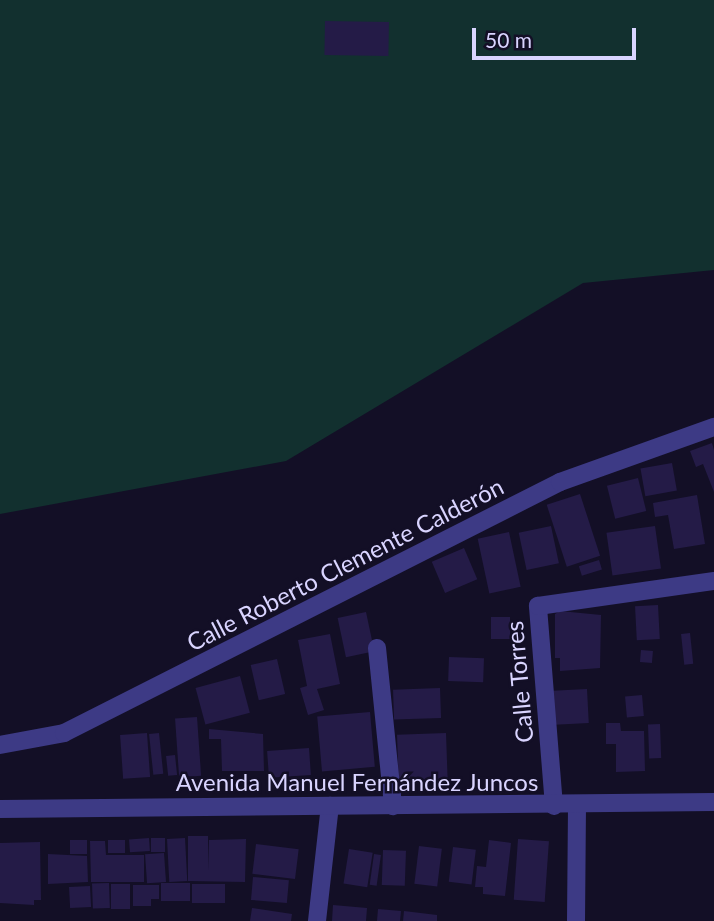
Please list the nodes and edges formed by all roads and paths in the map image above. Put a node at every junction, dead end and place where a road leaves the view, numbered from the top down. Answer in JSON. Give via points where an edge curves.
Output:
{"nodes":[{"id":1,"x":714,"y":427,"type":"edge"},
{"id":2,"x":714,"y":581,"type":"edge"},
{"id":3,"x":377,"y":648,"type":"dead end"},
{"id":4,"x":0,"y":745,"type":"edge"},
{"id":5,"x":714,"y":802,"type":"edge"},
{"id":6,"x":330,"y":806,"type":"junction"},
{"id":7,"x":393,"y":806,"type":"junction"},
{"id":8,"x":554,"y":806,"type":"junction"},
{"id":9,"x":577,"y":806,"type":"junction"},
{"id":10,"x":0,"y":809,"type":"edge"},
{"id":11,"x":317,"y":921,"type":"edge"},
{"id":12,"x":576,"y":921,"type":"edge"}],
"edges":[{"from":1,"to":4,"type":"street","name":"Calle Roberto Clemente Calderón","via":[[560,482],[64,733]]},
{"from":2,"to":8,"type":"street","name":"Calle Torres","via":[[538,606]]},
{"from":3,"to":7,"type":"street"},
{"from":5,"to":9,"type":"street","name":"Avenida Manuel Fernández Juncos"},
{"from":6,"to":7,"type":"street","name":"Avenida Manuel Fernández Juncos"},
{"from":6,"to":10,"type":"street","name":"Avenida Manuel Fernández Juncos"},
{"from":6,"to":11,"type":"street"},
{"from":7,"to":8,"type":"street","name":"Avenida Manuel Fernández Juncos"},
{"from":8,"to":9,"type":"street","name":"Avenida Manuel Fernández Juncos"},
{"from":9,"to":12,"type":"street"}]}
